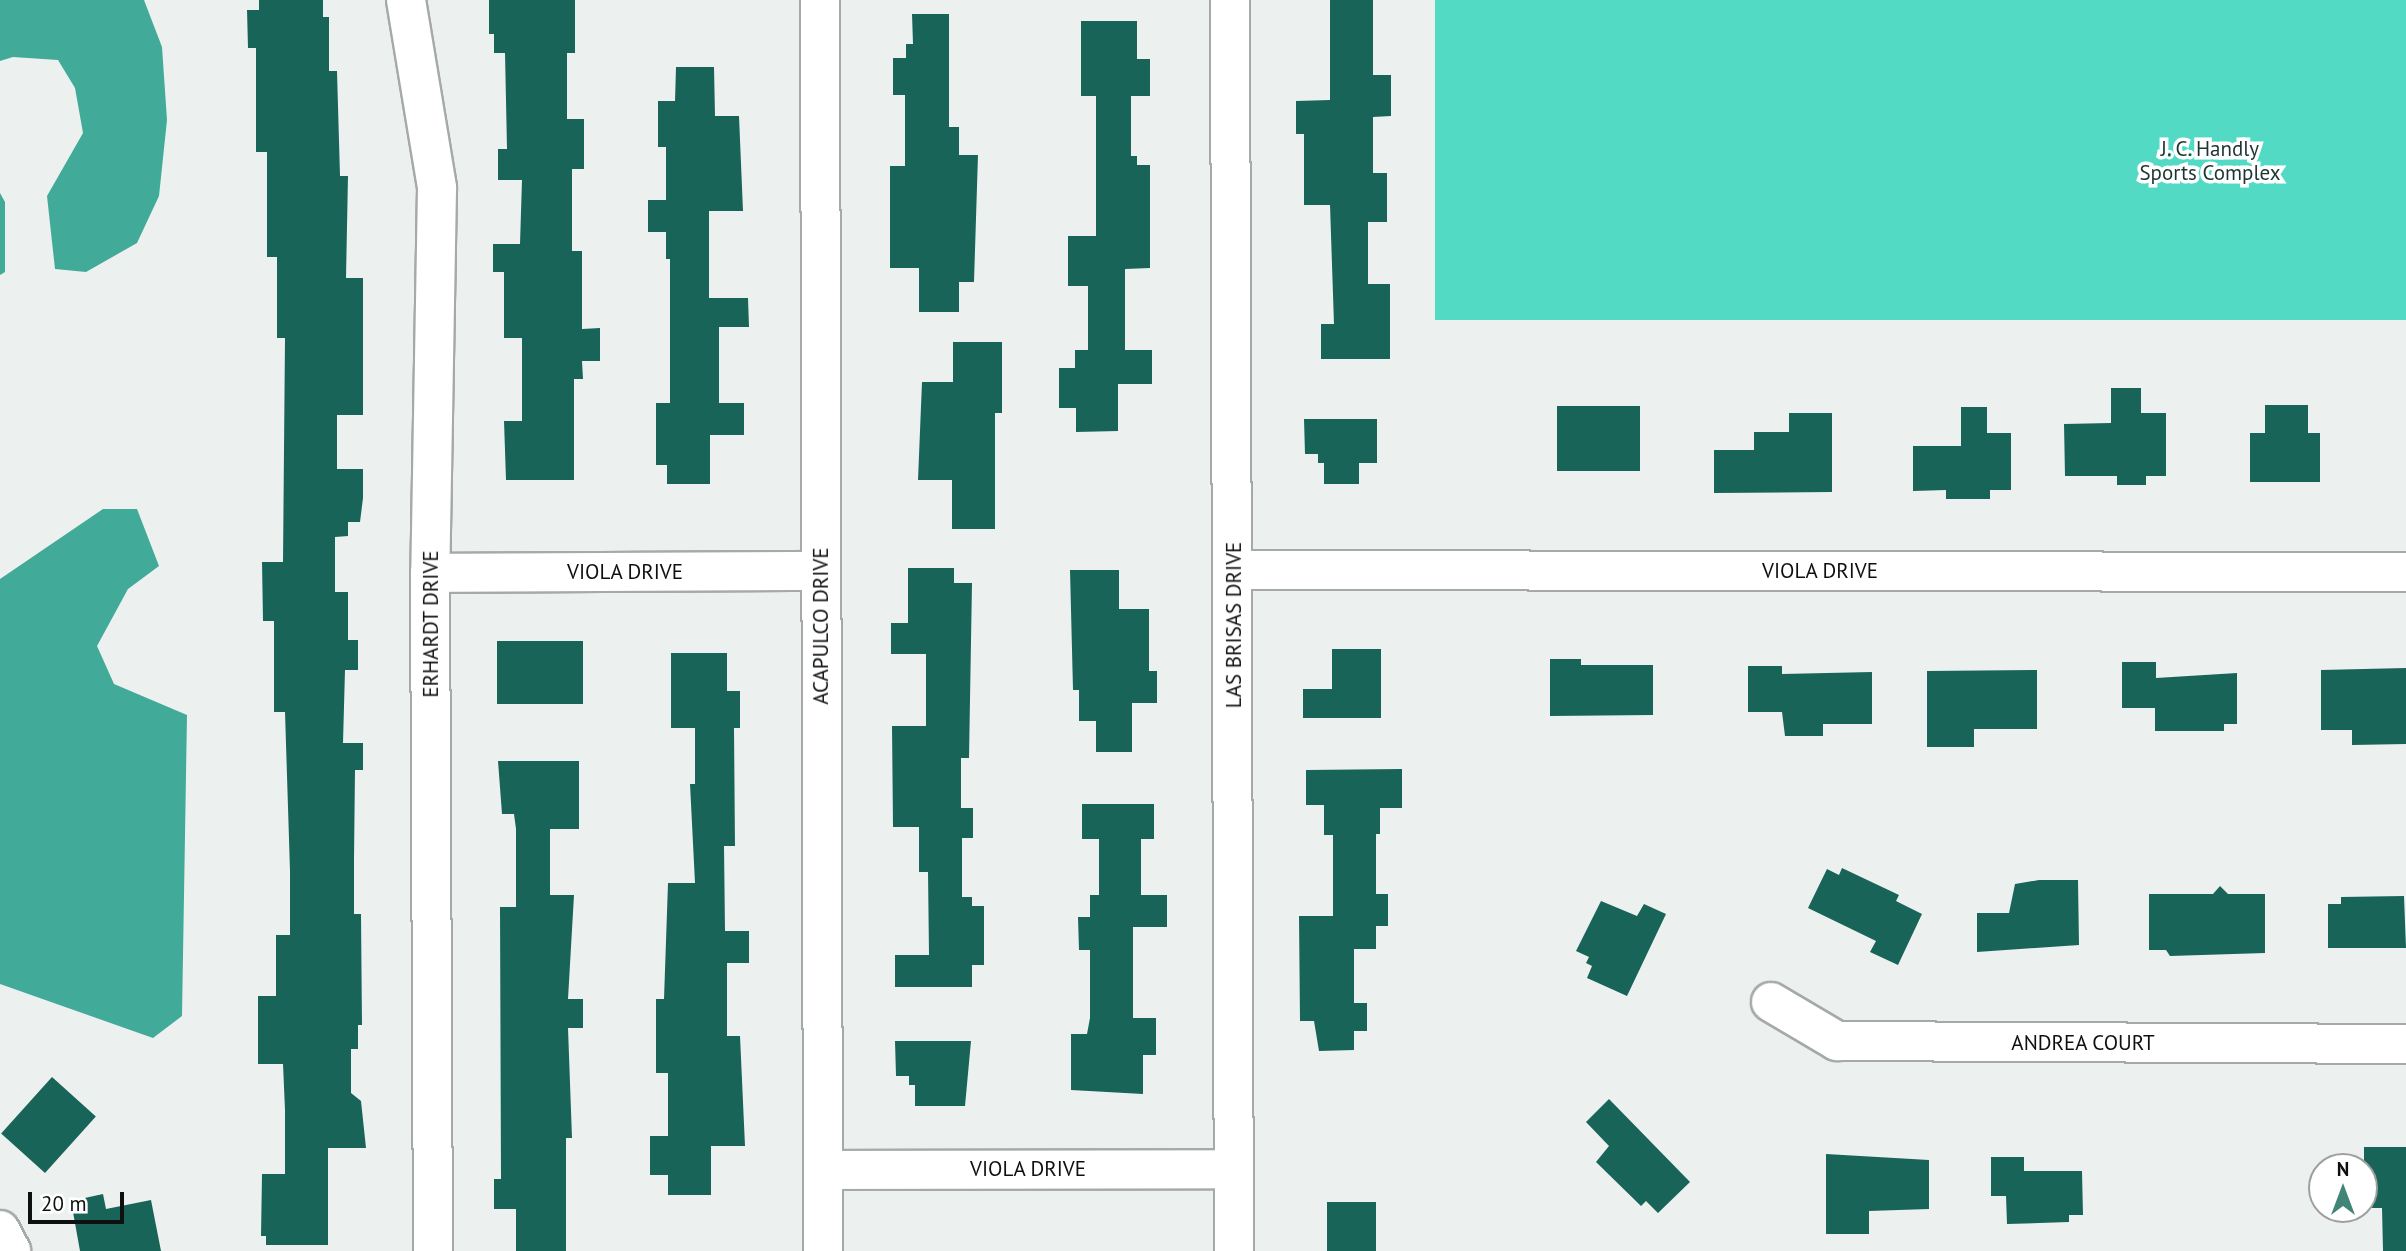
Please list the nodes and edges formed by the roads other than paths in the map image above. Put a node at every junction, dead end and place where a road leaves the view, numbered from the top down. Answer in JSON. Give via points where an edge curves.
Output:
{"nodes":[{"id":1,"x":406,"y":0,"type":"edge"},
{"id":2,"x":820,"y":0,"type":"edge"},
{"id":3,"x":1230,"y":0,"type":"edge"},
{"id":4,"x":1234,"y":570,"type":"junction"},
{"id":5,"x":821,"y":571,"type":"junction"},
{"id":6,"x":2406,"y":572,"type":"edge"},
{"id":7,"x":430,"y":573,"type":"junction"},
{"id":8,"x":1771,"y":1002,"type":"dead end"},
{"id":9,"x":2406,"y":1044,"type":"edge"},
{"id":10,"x":1233,"y":1169,"type":"junction"},
{"id":11,"x":823,"y":1170,"type":"junction"},
{"id":12,"x":0,"y":1230,"type":"edge"},
{"id":13,"x":11,"y":1251,"type":"edge"},
{"id":14,"x":433,"y":1251,"type":"edge"},
{"id":15,"x":823,"y":1251,"type":"edge"},
{"id":16,"x":1234,"y":1251,"type":"edge"}],
"edges":[{"from":1,"to":7,"type":"street","name":"ERHARDT DRIVE","via":[[437,188]]},
{"from":2,"to":5,"type":"street","name":"ACAPULCO DRIVE"},
{"from":3,"to":4,"type":"street","name":"LAS BRISAS DRIVE"},
{"from":4,"to":6,"type":"street","name":"VIOLA DRIVE"},
{"from":4,"to":10,"type":"street","name":"LAS BRISAS DRIVE"},
{"from":5,"to":7,"type":"street","name":"VIOLA DRIVE"},
{"from":5,"to":11,"type":"street","name":"ACAPULCO DRIVE"},
{"from":7,"to":14,"type":"street","name":"ERHARDT DRIVE"},
{"from":8,"to":9,"type":"street","name":"ANDREA COURT","via":[[1837,1041]]},
{"from":10,"to":11,"type":"street","name":"VIOLA DRIVE"},
{"from":10,"to":16,"type":"street","name":"LAS BRISAS DRIVE"},
{"from":11,"to":15,"type":"street","name":"ACAPULCO DRIVE"},
{"from":12,"to":13,"type":"street"}]}
